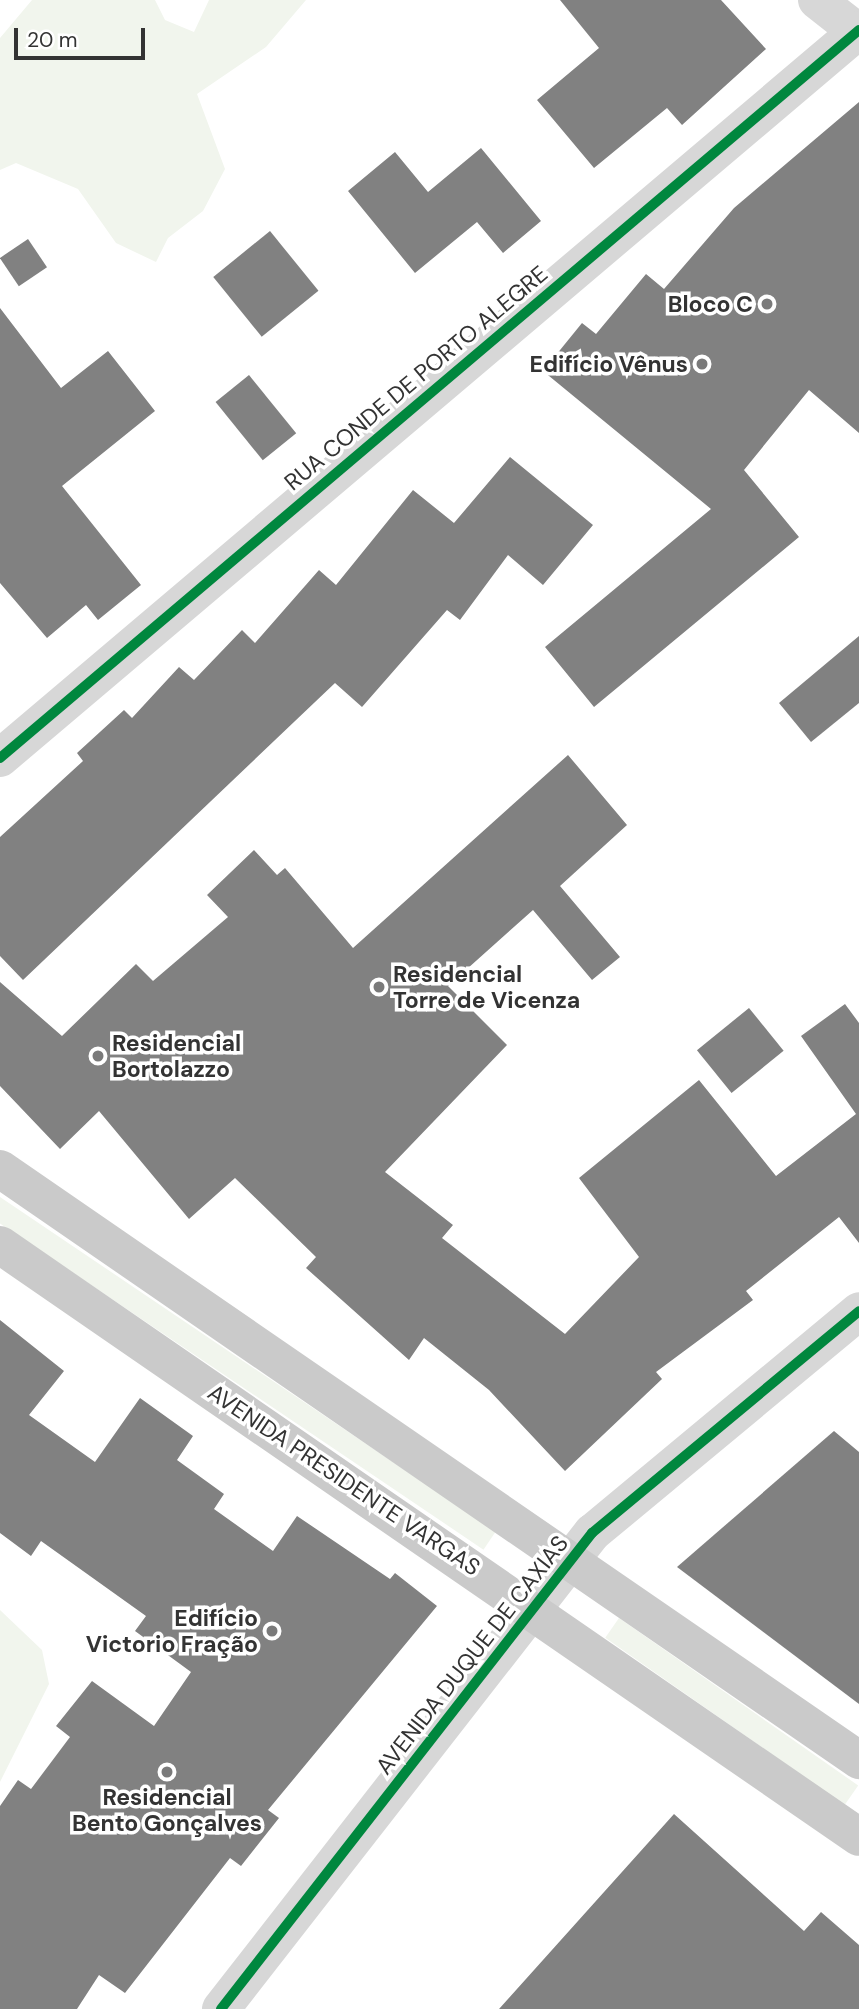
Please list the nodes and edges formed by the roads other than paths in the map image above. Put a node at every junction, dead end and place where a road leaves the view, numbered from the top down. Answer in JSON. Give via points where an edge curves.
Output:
{"nodes":[{"id":1,"x":817,"y":0,"type":"edge"},
{"id":2,"x":858,"y":32,"type":"edge"},
{"id":3,"x":0,"y":758,"type":"edge"},
{"id":4,"x":0,"y":1169,"type":"edge"},
{"id":5,"x":0,"y":1245,"type":"edge"},
{"id":6,"x":859,"y":1311,"type":"edge"},
{"id":7,"x":568,"y":1561,"type":"junction"},
{"id":8,"x":529,"y":1608,"type":"junction"},
{"id":9,"x":859,"y":1760,"type":"edge"},
{"id":10,"x":859,"y":1837,"type":"edge"},
{"id":11,"x":221,"y":2009,"type":"edge"}],
"edges":[{"from":1,"to":2,"type":"street"},
{"from":2,"to":3,"type":"street","name":"RUA CONDE DE PORTO ALEGRE"},
{"from":4,"to":7,"type":"main road"},
{"from":5,"to":8,"type":"main road","name":"AVENIDA PRESIDENTE VARGAS"},
{"from":6,"to":7,"type":"street","name":"AVENIDA DUQUE DE CAXIAS","via":[[592,1533]]},
{"from":7,"to":8,"type":"street","name":"AVENIDA DUQUE DE CAXIAS"},
{"from":7,"to":9,"type":"main road"},
{"from":8,"to":10,"type":"main road","name":"AVENIDA PRESIDENTE VARGAS"},
{"from":8,"to":11,"type":"street","name":"AVENIDA DUQUE DE CAXIAS","via":[[321,1889]]}]}
